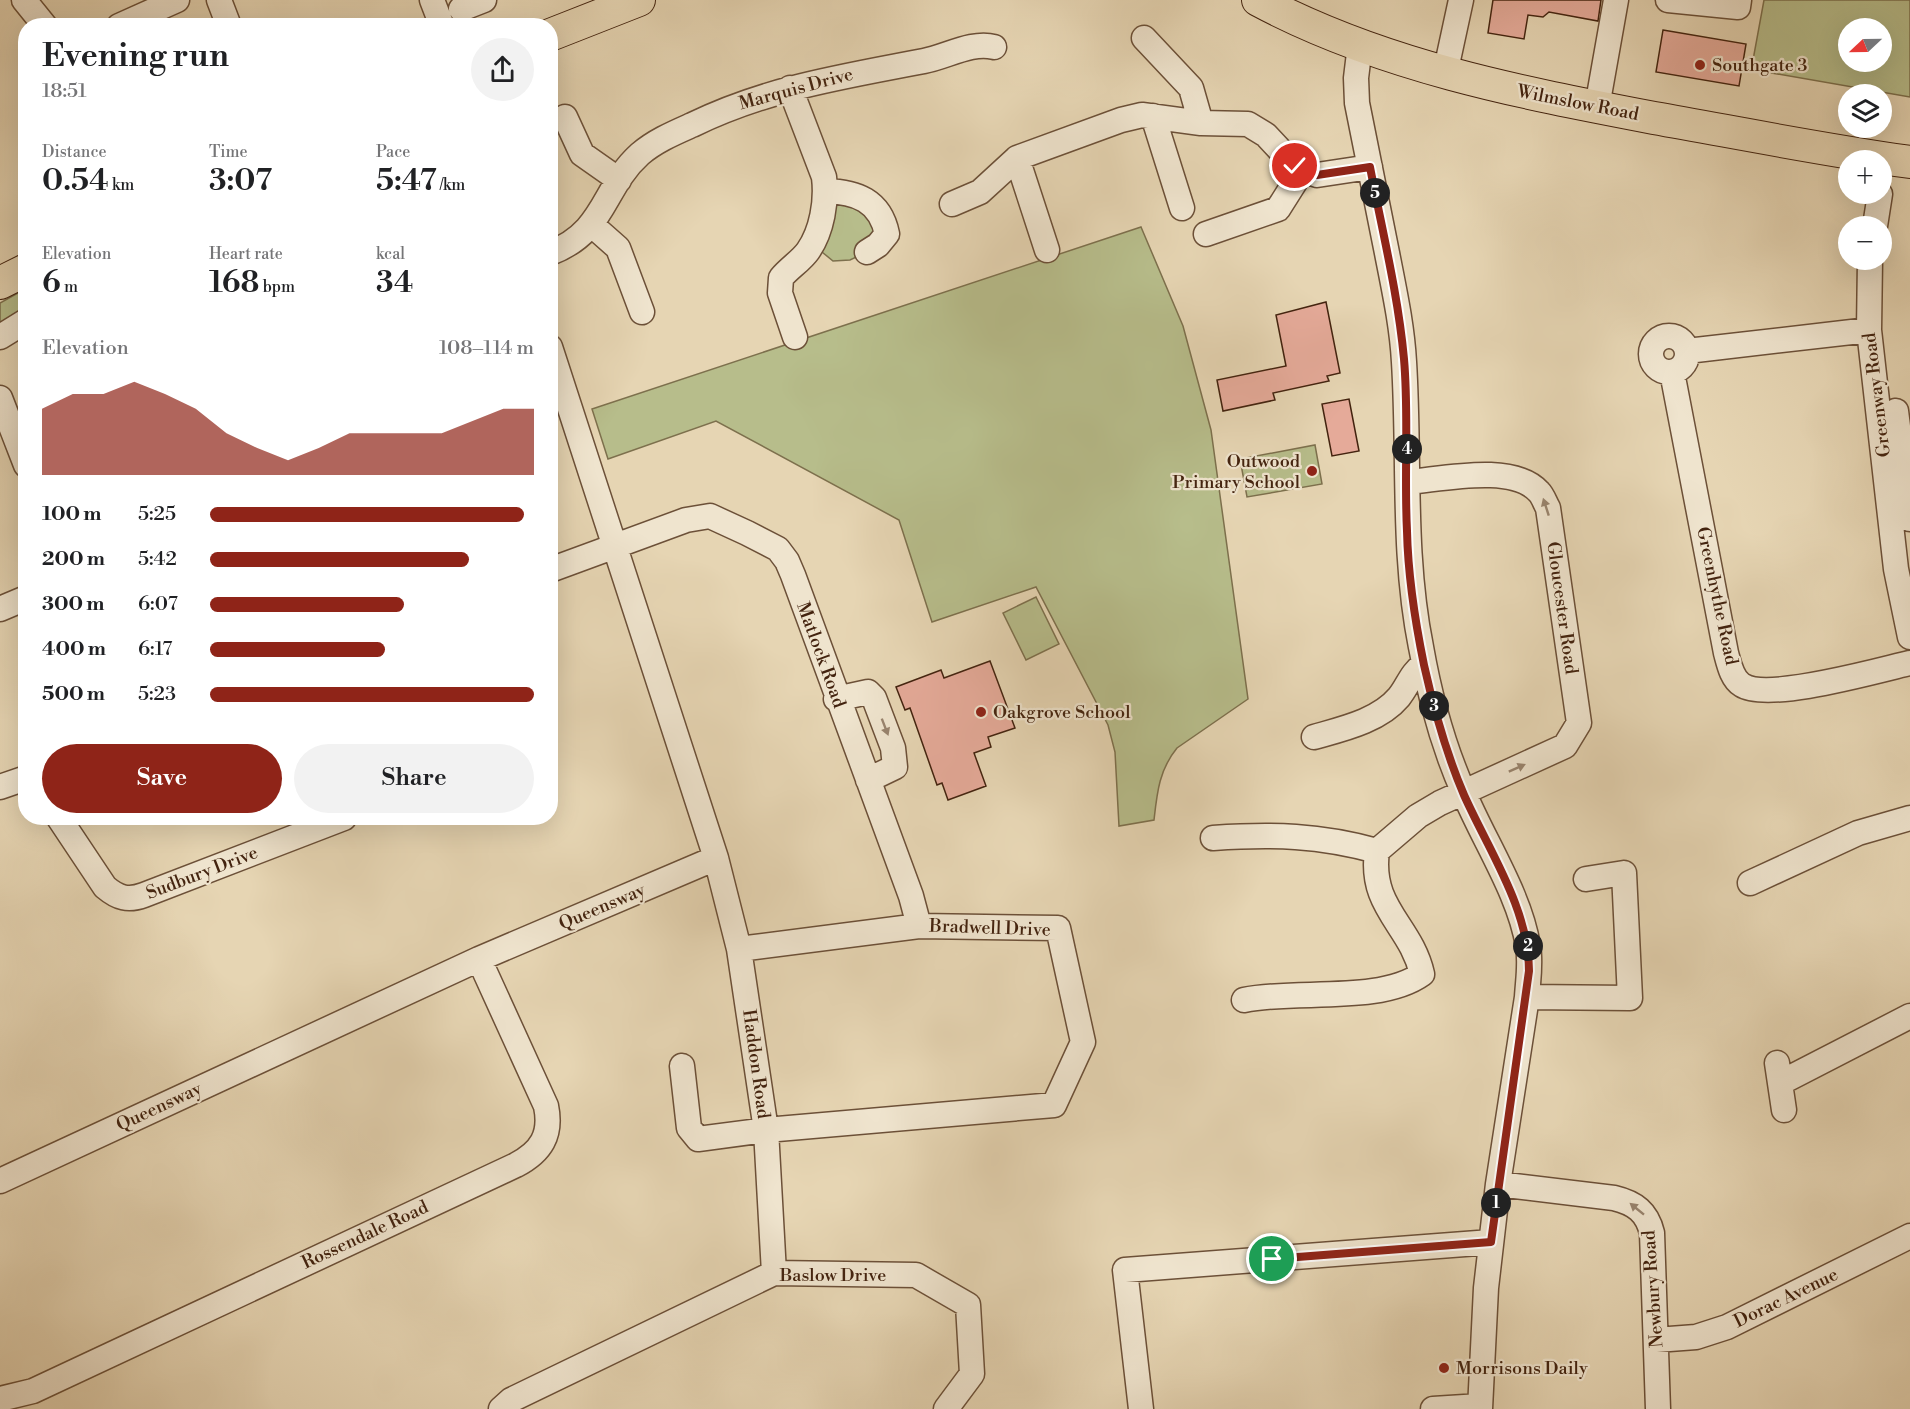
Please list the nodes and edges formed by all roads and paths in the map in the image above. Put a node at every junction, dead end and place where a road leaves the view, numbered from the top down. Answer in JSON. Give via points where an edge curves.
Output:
{"nodes":[{"id":1,"x":24,"y":0,"type":"edge"},
{"id":2,"x":177,"y":0,"type":"edge"},
{"id":3,"x":219,"y":0,"type":"edge"},
{"id":4,"x":432,"y":0,"type":"edge"},
{"id":5,"x":484,"y":0,"type":"edge"},
{"id":6,"x":639,"y":0,"type":"edge"},
{"id":7,"x":1258,"y":0,"type":"edge"},
{"id":8,"x":1461,"y":0,"type":"edge"},
{"id":9,"x":1616,"y":0,"type":"edge"},
{"id":10,"x":1668,"y":0,"type":"edge"},
{"id":11,"x":1739,"y":0,"type":"edge"},
{"id":12,"x":461,"y":9,"type":"dead end"},
{"id":13,"x":39,"y":18,"type":"edge"},
{"id":14,"x":137,"y":18,"type":"edge"},
{"id":15,"x":226,"y":18,"type":"edge"},
{"id":16,"x":439,"y":18,"type":"edge"},
{"id":17,"x":558,"y":32,"type":"edge"},
{"id":18,"x":1143,"y":36,"type":"dead end"},
{"id":19,"x":1360,"y":45,"type":"junction"},
{"id":20,"x":994,"y":47,"type":"dead end"},
{"id":21,"x":1446,"y":74,"type":"junction"},
{"id":22,"x":790,"y":88,"type":"junction"},
{"id":23,"x":1597,"y":107,"type":"junction"},
{"id":24,"x":1153,"y":116,"type":"junction"},
{"id":25,"x":565,"y":117,"type":"dead end"},
{"id":26,"x":1201,"y":123,"type":"junction"},
{"id":27,"x":1017,"y":158,"type":"junction"},
{"id":28,"x":1838,"y":158,"type":"edge"},
{"id":29,"x":1370,"y":167,"type":"junction"},
{"id":30,"x":1302,"y":171,"type":"junction"},
{"id":31,"x":619,"y":180,"type":"junction"},
{"id":32,"x":826,"y":191,"type":"junction"},
{"id":33,"x":952,"y":205,"type":"dead end"},
{"id":34,"x":1182,"y":208,"type":"dead end"},
{"id":35,"x":592,"y":225,"type":"junction"},
{"id":36,"x":1206,"y":234,"type":"dead end"},
{"id":37,"x":558,"y":249,"type":"edge"},
{"id":38,"x":1047,"y":250,"type":"dead end"},
{"id":39,"x":867,"y":252,"type":"dead end"},
{"id":40,"x":1870,"y":270,"type":"edge"},
{"id":41,"x":642,"y":314,"type":"dead end"},
{"id":42,"x":18,"y":326,"type":"edge"},
{"id":43,"x":1869,"y":330,"type":"junction"},
{"id":44,"x":795,"y":337,"type":"dead end"},
{"id":45,"x":0,"y":338,"type":"edge"},
{"id":46,"x":1687,"y":351,"type":"junction"},
{"id":47,"x":1672,"y":372,"type":"junction"},
{"id":48,"x":558,"y":389,"type":"edge"},
{"id":49,"x":0,"y":398,"type":"edge"},
{"id":50,"x":1879,"y":404,"type":"junction"},
{"id":51,"x":18,"y":444,"type":"edge"},
{"id":52,"x":1408,"y":482,"type":"junction"},
{"id":53,"x":1910,"y":519,"type":"edge"},
{"id":54,"x":1901,"y":535,"type":"edge"},
{"id":55,"x":616,"y":544,"type":"junction"},
{"id":56,"x":558,"y":567,"type":"edge"},
{"id":57,"x":18,"y":601,"type":"edge"},
{"id":58,"x":0,"y":609,"type":"edge"},
{"id":59,"x":1910,"y":637,"type":"edge"},
{"id":60,"x":1910,"y":663,"type":"edge"},
{"id":61,"x":1424,"y":664,"type":"junction"},
{"id":62,"x":845,"y":696,"type":"junction"},
{"id":63,"x":1314,"y":737,"type":"dead end"},
{"id":64,"x":876,"y":777,"type":"junction"},
{"id":65,"x":18,"y":781,"type":"edge"},
{"id":66,"x":0,"y":787,"type":"edge"},
{"id":67,"x":1463,"y":792,"type":"junction"},
{"id":68,"x":1910,"y":819,"type":"edge"},
{"id":69,"x":64,"y":825,"type":"edge"},
{"id":70,"x":326,"y":825,"type":"edge"},
{"id":71,"x":1213,"y":838,"type":"dead end"},
{"id":72,"x":1377,"y":851,"type":"junction"},
{"id":73,"x":716,"y":858,"type":"junction"},
{"id":74,"x":1586,"y":879,"type":"dead end"},
{"id":75,"x":1750,"y":883,"type":"dead end"},
{"id":76,"x":919,"y":926,"type":"junction"},
{"id":77,"x":739,"y":949,"type":"junction"},
{"id":78,"x":479,"y":959,"type":"junction"},
{"id":79,"x":1527,"y":997,"type":"junction"},
{"id":80,"x":1244,"y":1000,"type":"dead end"},
{"id":81,"x":1910,"y":1016,"type":"edge"},
{"id":82,"x":682,"y":1066,"type":"dead end"},
{"id":83,"x":1784,"y":1110,"type":"dead end"},
{"id":84,"x":766,"y":1130,"type":"junction"},
{"id":85,"x":0,"y":1181,"type":"edge"},
{"id":86,"x":1498,"y":1184,"type":"junction"},
{"id":87,"x":1910,"y":1236,"type":"edge"},
{"id":88,"x":1491,"y":1242,"type":"junction"},
{"id":89,"x":774,"y":1274,"type":"junction"},
{"id":90,"x":1656,"y":1340,"type":"junction"},
{"id":91,"x":0,"y":1399,"type":"edge"},
{"id":92,"x":1480,"y":1407,"type":"edge"},
{"id":93,"x":501,"y":1409,"type":"edge"},
{"id":94,"x":946,"y":1409,"type":"edge"},
{"id":95,"x":1141,"y":1409,"type":"edge"},
{"id":96,"x":1433,"y":1409,"type":"edge"},
{"id":97,"x":1658,"y":1409,"type":"edge"}],
"edges":[{"from":1,"to":13,"type":"street"},
{"from":2,"to":14,"type":"street"},
{"from":3,"to":15,"type":"street"},
{"from":4,"to":16,"type":"street"},
{"from":5,"to":12,"type":"street"},
{"from":6,"to":17,"type":"main road"},
{"from":7,"to":19,"type":"main road","name":"Wilmslow Road","via":[[1325,33]]},
{"from":8,"to":21,"type":"street"},
{"from":9,"to":23,"type":"street"},
{"from":10,"to":11,"type":"street","via":[[1738,7]]},
{"from":18,"to":26,"type":"street","via":[[1191,88]]},
{"from":19,"to":21,"type":"main road","name":"Wilmslow Road"},
{"from":19,"to":29,"type":"street","via":[[1356,89]]},
{"from":20,"to":22,"type":"street","name":"Marquis Drive","via":[[982,45]]},
{"from":21,"to":23,"type":"main road","name":"Wilmslow Road"},
{"from":22,"to":31,"type":"street","name":"Marquis Drive","via":[[730,107],[669,135],[640,154]]},
{"from":22,"to":32,"type":"street"},
{"from":23,"to":28,"type":"main road","name":"Wilmslow Road"},
{"from":24,"to":26,"type":"street"},
{"from":24,"to":27,"type":"street","via":[[1121,120]]},
{"from":24,"to":34,"type":"street"},
{"from":25,"to":31,"type":"street","via":[[582,154]]},
{"from":26,"to":30,"type":"street","via":[[1248,124],[1266,135]]},
{"from":27,"to":33,"type":"street","via":[[980,192]]},
{"from":27,"to":38,"type":"street"},
{"from":29,"to":30,"type":"street","via":[[1317,175]]},
{"from":29,"to":52,"type":"street","via":[[1399,316]]},
{"from":30,"to":36,"type":"street","via":[[1278,209]]},
{"from":31,"to":35,"type":"street","name":"Marquis Drive"},
{"from":32,"to":39,"type":"street","via":[[856,194],[881,215],[887,234]]},
{"from":32,"to":44,"type":"street","via":[[808,252],[781,278],[780,292]]},
{"from":35,"to":37,"type":"street","name":"Marquis Drive"},
{"from":35,"to":41,"type":"street","via":[[618,248]]},
{"from":40,"to":43,"type":"street","name":"Greenway Road"},
{"from":42,"to":45,"type":"street"},
{"from":43,"to":46,"type":"street"},
{"from":43,"to":50,"type":"street","name":"Greenway Road"},
{"from":46,"to":47,"type":"street","via":[[1684,365]]},
{"from":46,"to":47,"type":"street","via":[[1677,337],[1662,336],[1655,341],[1651,358],[1656,366]]},
{"from":47,"to":60,"type":"street","name":"Greenhythe Road","via":[[1726,653],[1736,679],[1749,688],[1786,688],[1824,684]]},
{"from":48,"to":55,"type":"street"},
{"from":49,"to":51,"type":"street"},
{"from":50,"to":53,"type":"street","via":[[1891,403],[1895,407]]},
{"from":50,"to":54,"type":"street","name":"Greenway Road"},
{"from":52,"to":61,"type":"street","via":[[1409,562]]},
{"from":67,"to":52,"type":"street","name":"Gloucester Road","one_way":true,"via":[[1565,746],[1580,723],[1548,508],[1541,493],[1516,477]]},
{"from":54,"to":59,"type":"street","name":"Greenway Road","via":[[1900,592]]},
{"from":55,"to":56,"type":"street","name":"Matlock Road"},
{"from":55,"to":62,"type":"street","name":"Matlock Road","via":[[686,520],[710,516],[778,549],[787,561]]},
{"from":55,"to":73,"type":"street"},
{"from":57,"to":58,"type":"street"},
{"from":61,"to":63,"type":"street","via":[[1415,671],[1398,699],[1386,708],[1363,722]]},
{"from":61,"to":67,"type":"street","via":[[1443,740]]},
{"from":62,"to":64,"type":"street","name":"Matlock Road"},
{"from":62,"to":64,"type":"street","one_way":true,"via":[[868,692],[874,698],[893,748],[895,767]]},
{"from":64,"to":76,"type":"street","name":"Matlock Road"},
{"from":65,"to":66,"type":"street"},
{"from":67,"to":72,"type":"street","name":"Gloucester Road","via":[[1418,816]]},
{"from":67,"to":79,"type":"street","via":[[1525,932],[1529,956]]},
{"from":68,"to":75,"type":"street","via":[[1858,833]]},
{"from":69,"to":70,"type":"street","name":"Sudbury Drive","via":[[105,887],[128,899]]},
{"from":71,"to":72,"type":"street","via":[[1321,837]]},
{"from":72,"to":80,"type":"street","via":[[1376,882],[1381,896],[1418,955],[1422,974],[1401,986],[1375,991],[1281,994]]},
{"from":73,"to":77,"type":"street","name":"Haddon Road"},
{"from":73,"to":78,"type":"street","name":"Queensway"},
{"from":74,"to":79,"type":"street","via":[[1624,873],[1630,998]]},
{"from":76,"to":77,"type":"street","name":"Bradwell Drive"},
{"from":76,"to":84,"type":"street","name":"Bradwell Drive","via":[[1058,928],[1083,1042],[1054,1105]]},
{"from":77,"to":84,"type":"street","name":"Haddon Road"},
{"from":78,"to":85,"type":"street","name":"Queensway"},
{"from":78,"to":91,"type":"street","name":"Rossendale Road","via":[[546,1106],[549,1125],[538,1151],[516,1165],[33,1391]]},
{"from":79,"to":86,"type":"street"},
{"from":81,"to":83,"type":"street","via":[[1779,1073]]},
{"from":82,"to":84,"type":"street","via":[[692,1135],[698,1139]]},
{"from":84,"to":89,"type":"street","name":"Haddon Road"},
{"from":86,"to":88,"type":"street"},
{"from":90,"to":86,"type":"street","name":"Newbury Road","one_way":true,"via":[[1652,1233],[1645,1215],[1627,1201],[1614,1198]]},
{"from":87,"to":90,"type":"street","name":"Dorac Avenue","via":[[1727,1327],[1696,1337]]},
{"from":88,"to":92,"type":"street"},
{"from":88,"to":95,"type":"street","via":[[1125,1270]]},
{"from":89,"to":93,"type":"street","name":"Baslow Drive","via":[[511,1400]]},
{"from":89,"to":94,"type":"street","name":"Baslow Drive","via":[[916,1275],[968,1305],[972,1374]]},
{"from":90,"to":97,"type":"street","name":"Newbury Road"},
{"from":92,"to":96,"type":"street"}]}
